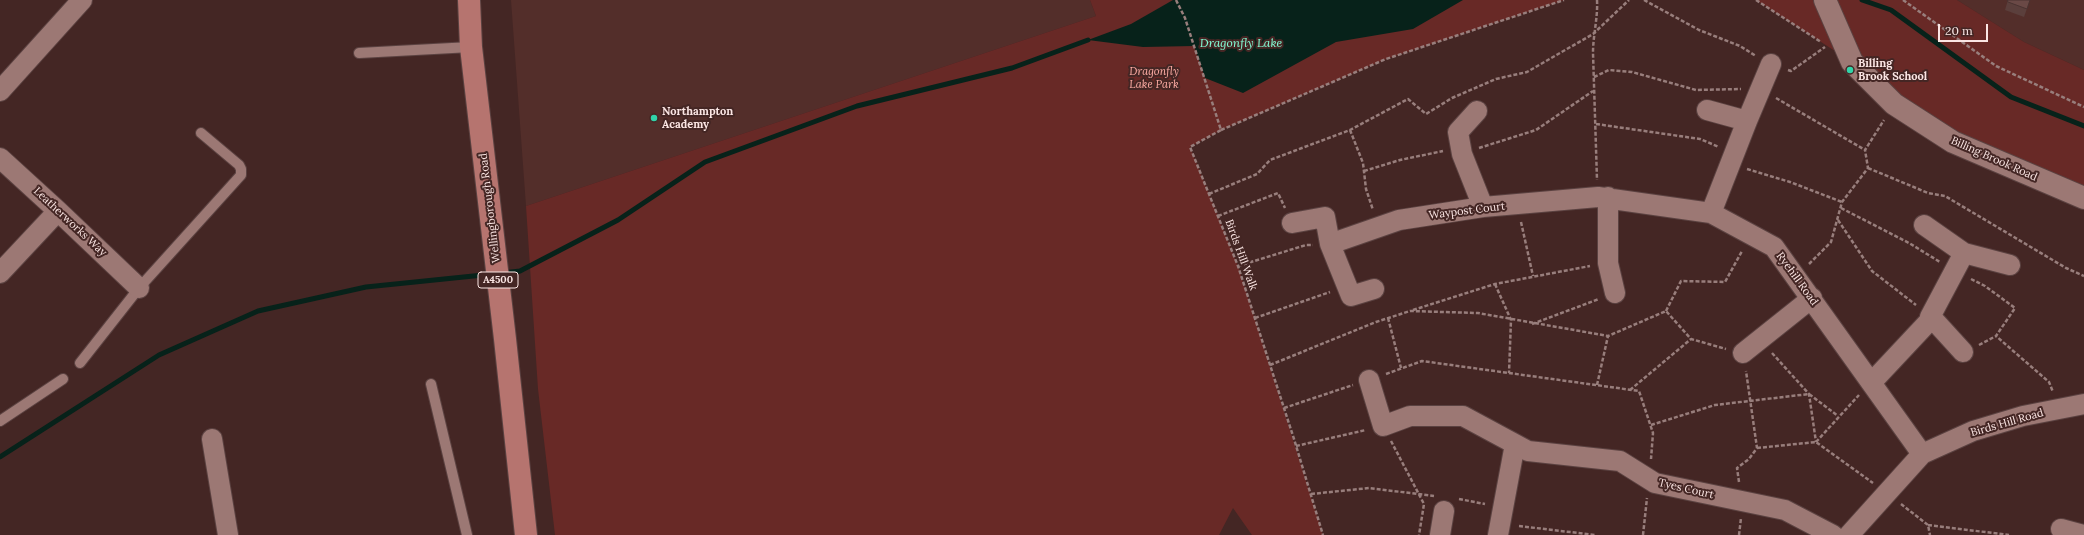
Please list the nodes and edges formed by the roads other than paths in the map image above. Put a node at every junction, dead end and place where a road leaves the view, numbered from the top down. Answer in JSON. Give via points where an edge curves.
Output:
{"nodes":[{"id":1,"x":82,"y":0,"type":"edge"},
{"id":2,"x":469,"y":0,"type":"edge"},
{"id":3,"x":1825,"y":0,"type":"edge"},
{"id":4,"x":471,"y":47,"type":"junction"},
{"id":5,"x":360,"y":53,"type":"dead end"},
{"id":6,"x":1771,"y":64,"type":"road end"},
{"id":7,"x":0,"y":91,"type":"edge"},
{"id":8,"x":1707,"y":110,"type":"dead end"},
{"id":9,"x":1477,"y":111,"type":"dead end"},
{"id":10,"x":1746,"y":121,"type":"junction"},
{"id":11,"x":202,"y":133,"type":"dead end"},
{"id":12,"x":0,"y":158,"type":"edge"},
{"id":13,"x":1603,"y":197,"type":"junction"},
{"id":14,"x":2084,"y":198,"type":"edge"},
{"id":15,"x":1483,"y":207,"type":"junction"},
{"id":16,"x":58,"y":211,"type":"junction"},
{"id":17,"x":1711,"y":213,"type":"junction"},
{"id":18,"x":1292,"y":223,"type":"road end"},
{"id":19,"x":1924,"y":225,"type":"dead end"},
{"id":20,"x":1330,"y":244,"type":"junction"},
{"id":21,"x":1964,"y":253,"type":"junction"},
{"id":22,"x":2010,"y":265,"type":"dead end"},
{"id":23,"x":0,"y":273,"type":"edge"},
{"id":24,"x":139,"y":288,"type":"junction"},
{"id":25,"x":1374,"y":289,"type":"dead end"},
{"id":26,"x":1615,"y":293,"type":"road end"},
{"id":27,"x":1812,"y":298,"type":"junction"},
{"id":28,"x":1931,"y":317,"type":"junction"},
{"id":29,"x":1963,"y":352,"type":"dead end"},
{"id":30,"x":1743,"y":353,"type":"road end"},
{"id":31,"x":80,"y":363,"type":"dead end"},
{"id":32,"x":63,"y":379,"type":"dead end"},
{"id":33,"x":1369,"y":380,"type":"road end"},
{"id":34,"x":1872,"y":382,"type":"junction"},
{"id":35,"x":431,"y":384,"type":"dead end"},
{"id":36,"x":2084,"y":404,"type":"edge"},
{"id":37,"x":0,"y":421,"type":"edge"},
{"id":38,"x":212,"y":439,"type":"dead end"},
{"id":39,"x":1515,"y":444,"type":"junction"},
{"id":40,"x":1922,"y":454,"type":"junction"},
{"id":41,"x":1448,"y":502,"type":"road end"},
{"id":42,"x":1500,"y":527,"type":"edge"},
{"id":43,"x":2061,"y":529,"type":"dead end"},
{"id":44,"x":228,"y":535,"type":"edge"},
{"id":45,"x":467,"y":535,"type":"edge"},
{"id":46,"x":526,"y":535,"type":"edge"},
{"id":47,"x":1440,"y":535,"type":"edge"},
{"id":48,"x":1833,"y":535,"type":"edge"},
{"id":49,"x":1849,"y":535,"type":"edge"},
{"id":50,"x":2084,"y":535,"type":"edge"}],
"edges":[{"from":1,"to":7,"type":"street"},
{"from":2,"to":4,"type":"main road","name":"Wellingborough Road","number":"A4500"},
{"from":3,"to":14,"type":"street","name":"Billing Brook Road","via":[[1852,62],[1894,104],[1953,142]]},
{"from":4,"to":5,"type":"lane"},
{"from":4,"to":46,"type":"main road","name":"Wellingborough Road","number":"A4500","via":[[506,339]]},
{"from":6,"to":10,"type":"street"},
{"from":8,"to":10,"type":"street"},
{"from":9,"to":15,"type":"street","via":[[1458,132],[1461,151]]},
{"from":10,"to":17,"type":"street"},
{"from":11,"to":24,"type":"lane","via":[[239,165],[241,175]]},
{"from":12,"to":16,"type":"street","name":"Leatherworks Way"},
{"from":13,"to":15,"type":"street","name":"Waypost Court"},
{"from":13,"to":17,"type":"street","name":"Ryehill Road"},
{"from":13,"to":26,"type":"street","via":[[1608,263]]},
{"from":15,"to":20,"type":"street","name":"Waypost Court","via":[[1399,220]]},
{"from":16,"to":23,"type":"street"},
{"from":16,"to":24,"type":"street","name":"Leatherworks Way"},
{"from":17,"to":27,"type":"street","name":"Ryehill Road","via":[[1774,247]]},
{"from":18,"to":20,"type":"street","via":[[1324,217]]},
{"from":19,"to":21,"type":"street"},
{"from":20,"to":25,"type":"street","via":[[1351,296]]},
{"from":21,"to":22,"type":"street"},
{"from":21,"to":28,"type":"street"},
{"from":24,"to":31,"type":"lane"},
{"from":27,"to":30,"type":"street"},
{"from":27,"to":34,"type":"street","name":"Ryehill Road"},
{"from":28,"to":29,"type":"street"},
{"from":28,"to":34,"type":"street"},
{"from":32,"to":37,"type":"lane"},
{"from":33,"to":39,"type":"street","name":"Tyes Court","via":[[1383,426],[1410,416],[1463,416]]},
{"from":34,"to":40,"type":"street","name":"Ryehill Road"},
{"from":35,"to":45,"type":"lane"},
{"from":36,"to":40,"type":"street","name":"Birds Hill Road","via":[[2023,416],[1973,431]]},
{"from":38,"to":44,"type":"street"},
{"from":39,"to":42,"type":"street"},
{"from":39,"to":48,"type":"street","name":"Tyes Court","via":[[1528,451],[1620,461],[1656,483],[1785,510]]},
{"from":40,"to":49,"type":"street","name":"Birds Hill Road"},
{"from":41,"to":47,"type":"street"},
{"from":43,"to":50,"type":"street"}]}
